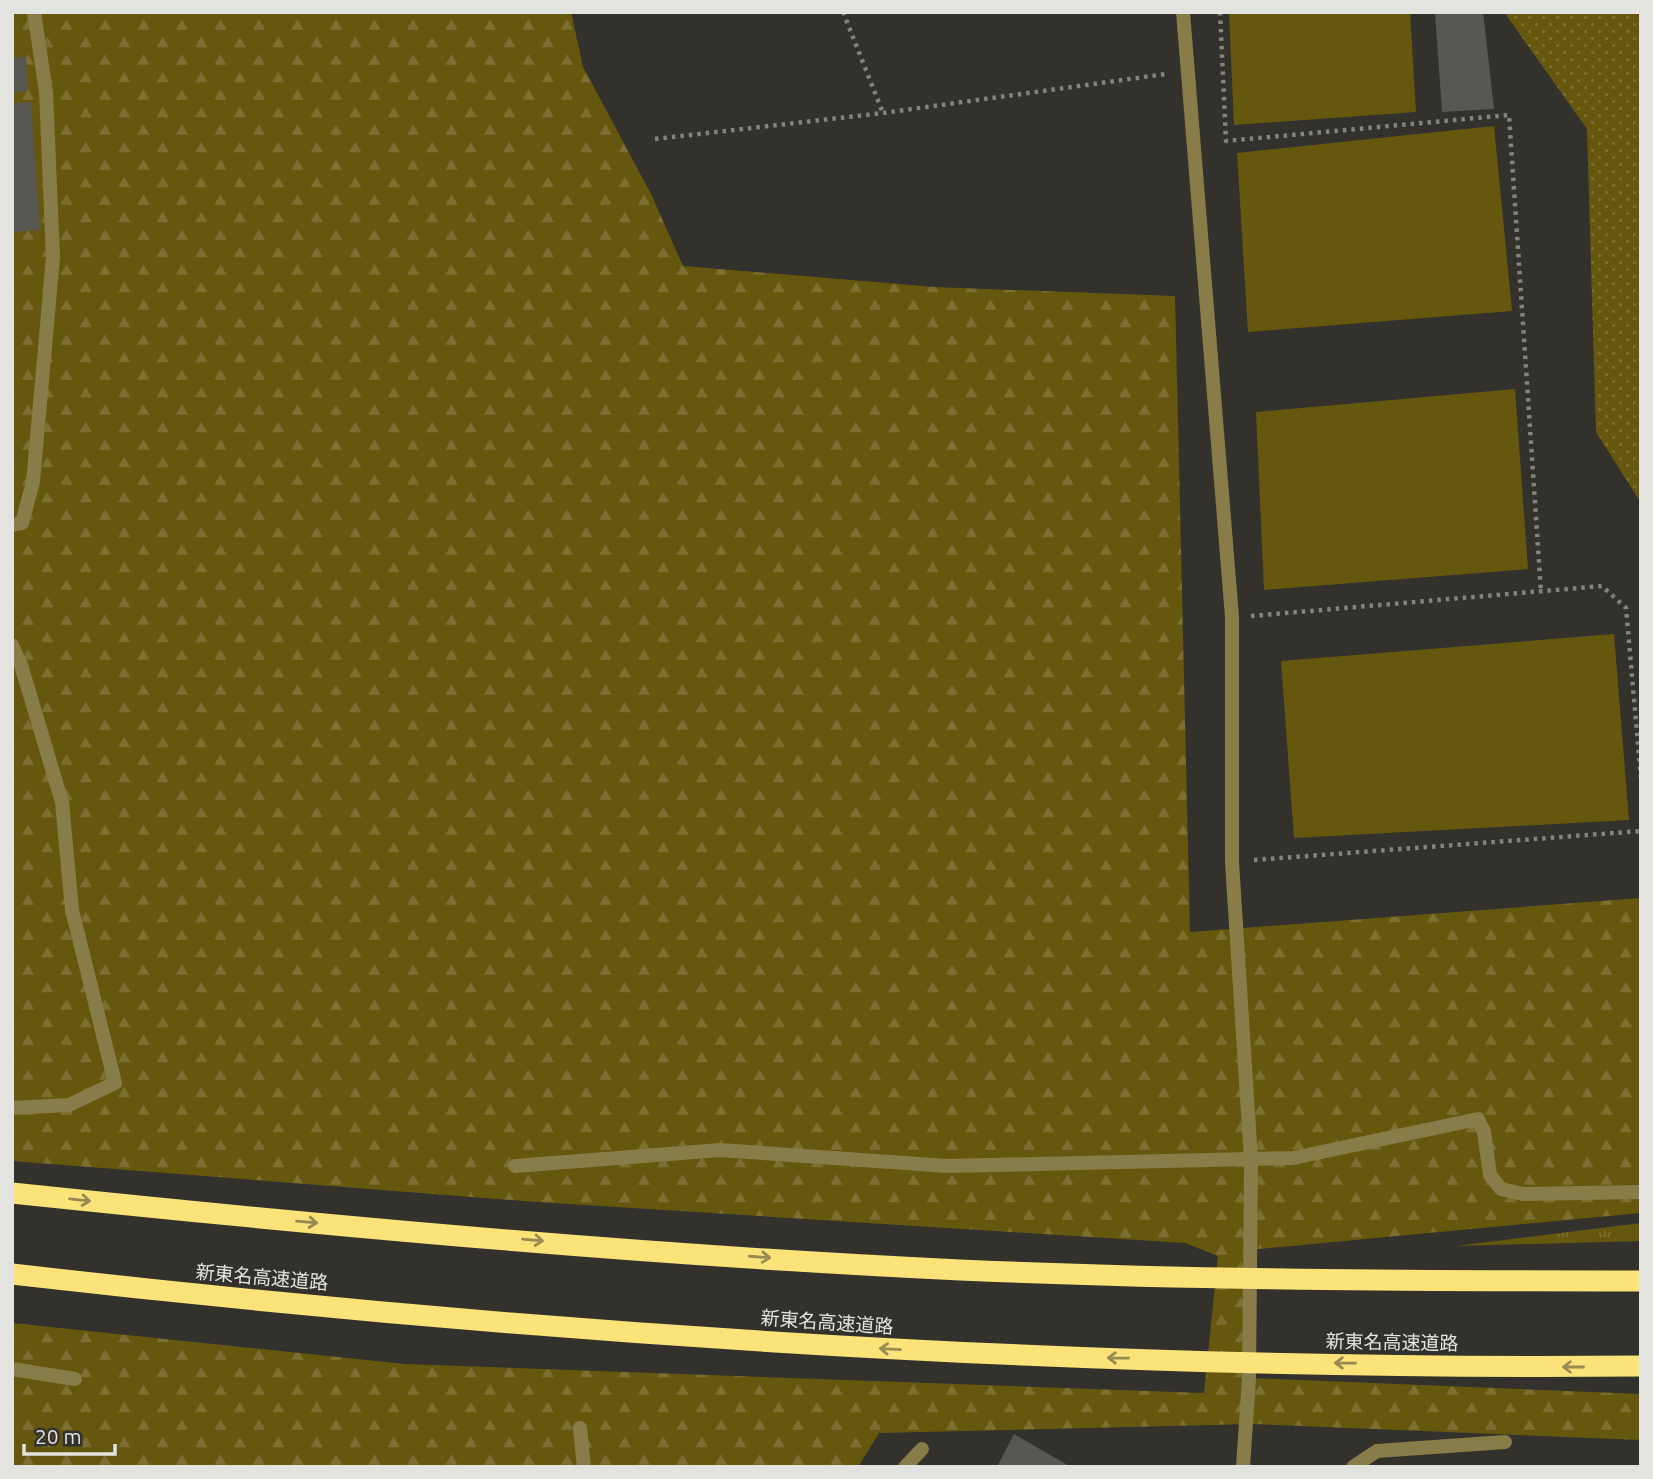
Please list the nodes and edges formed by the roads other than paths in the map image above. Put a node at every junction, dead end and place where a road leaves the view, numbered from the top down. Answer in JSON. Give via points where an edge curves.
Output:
{"nodes":[{"id":1,"x":34,"y":12,"type":"edge"},
{"id":2,"x":1183,"y":12,"type":"edge"},
{"id":3,"x":12,"y":525,"type":"edge"},
{"id":4,"x":12,"y":645,"type":"edge"},
{"id":5,"x":12,"y":1108,"type":"edge"},
{"id":6,"x":1251,"y":1160,"type":"junction"},
{"id":7,"x":515,"y":1166,"type":"dead end"},
{"id":8,"x":1641,"y":1192,"type":"edge"},
{"id":9,"x":12,"y":1193,"type":"edge"},
{"id":10,"x":12,"y":1274,"type":"edge"},
{"id":11,"x":1641,"y":1280,"type":"edge"},
{"id":12,"x":1641,"y":1366,"type":"edge"},
{"id":13,"x":12,"y":1369,"type":"edge"},
{"id":14,"x":75,"y":1379,"type":"dead end"},
{"id":15,"x":580,"y":1428,"type":"dead end"},
{"id":16,"x":1505,"y":1442,"type":"dead end"},
{"id":17,"x":922,"y":1449,"type":"dead end"},
{"id":18,"x":584,"y":1467,"type":"edge"},
{"id":19,"x":905,"y":1467,"type":"edge"},
{"id":20,"x":1243,"y":1467,"type":"edge"},
{"id":21,"x":1353,"y":1467,"type":"edge"}],
"edges":[{"from":1,"to":3,"type":"street","via":[[46,92],[52,257],[33,482],[22,523]]},
{"from":2,"to":6,"type":"street","via":[[1232,617],[1232,862]]},
{"from":4,"to":5,"type":"street","via":[[62,802],[72,910],[115,1083],[69,1105]]},
{"from":6,"to":7,"type":"street","via":[[948,1166],[720,1150]]},
{"from":6,"to":8,"type":"street","via":[[1293,1158],[1478,1119],[1490,1175],[1501,1189],[1523,1194]]},
{"from":6,"to":20,"type":"street"},
{"from":9,"to":11,"type":"highway","one_way":true,"via":[[222,1215],[958,1270],[1308,1281]]},
{"from":12,"to":10,"type":"highway","name":"新東名高速道路","one_way":true,"via":[[1504,1367],[884,1349],[512,1324]]},
{"from":13,"to":14,"type":"street"},
{"from":15,"to":18,"type":"street"},
{"from":16,"to":21,"type":"street","via":[[1377,1451]]},
{"from":17,"to":19,"type":"street"}]}
